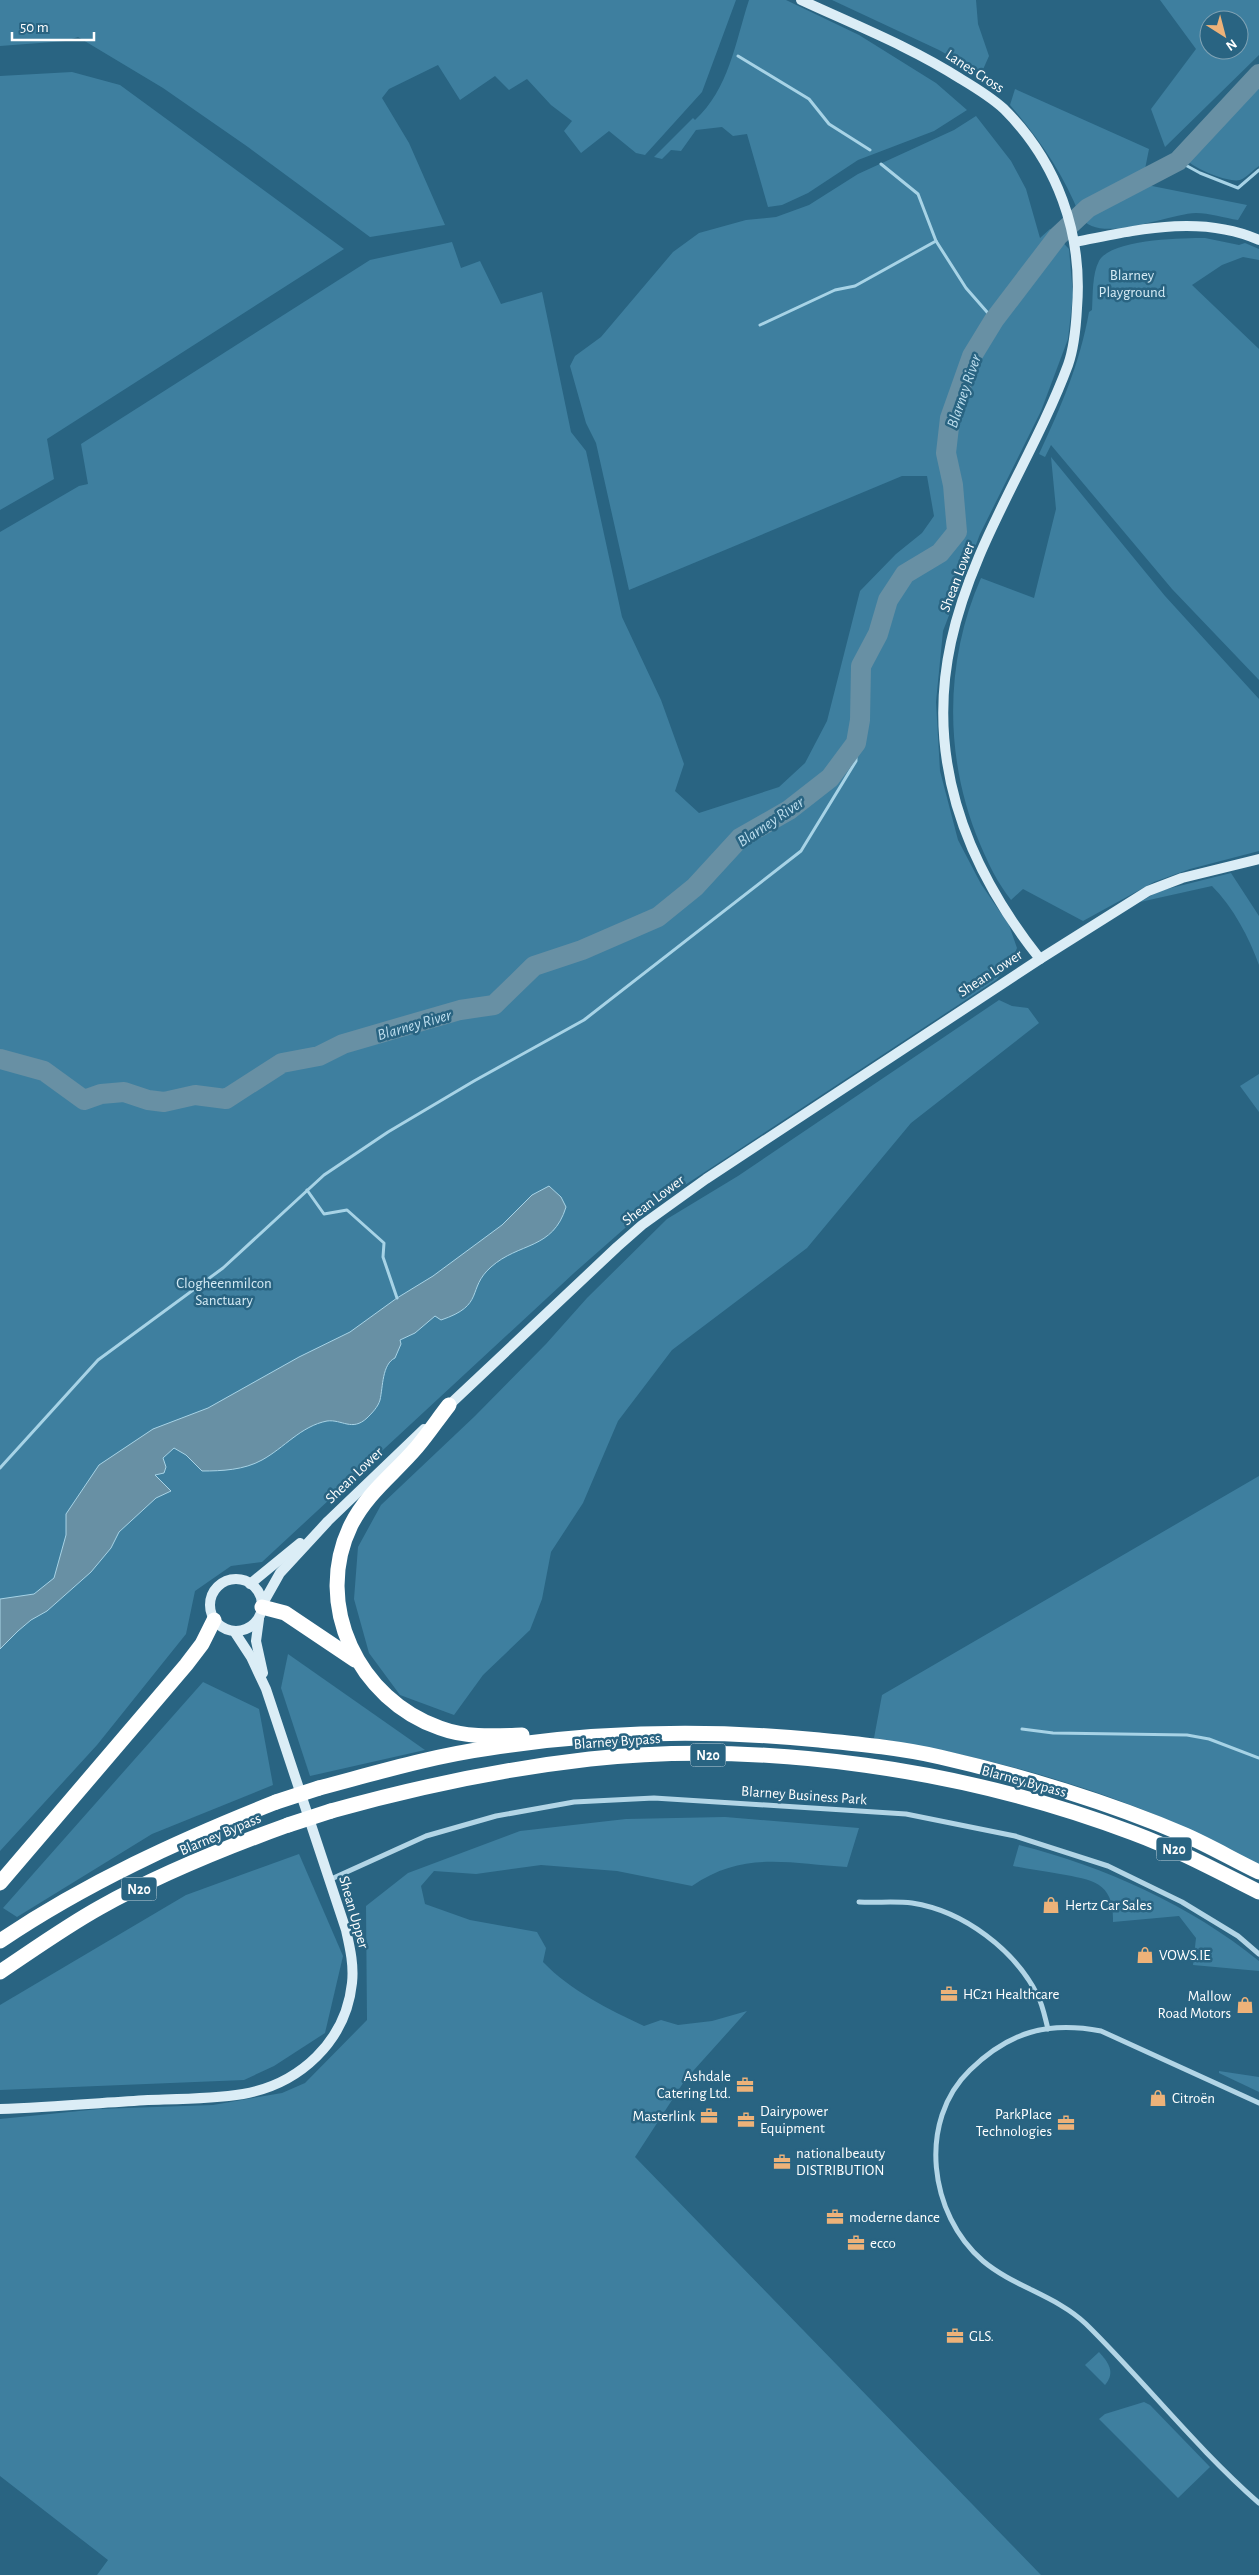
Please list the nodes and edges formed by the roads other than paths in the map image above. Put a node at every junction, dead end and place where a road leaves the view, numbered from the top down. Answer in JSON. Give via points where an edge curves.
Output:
{"nodes":[{"id":1,"x":801,"y":0,"type":"edge"},
{"id":2,"x":1072,"y":230,"type":"joint"},
{"id":3,"x":1100,"y":237,"type":"junction"},
{"id":4,"x":1259,"y":240,"type":"edge"},
{"id":5,"x":1075,"y":242,"type":"junction"},
{"id":6,"x":1078,"y":264,"type":"junction"},
{"id":7,"x":1259,"y":859,"type":"edge"},
{"id":8,"x":1040,"y":959,"type":"junction"},
{"id":9,"x":449,"y":1406,"type":"junction"},
{"id":10,"x":328,"y":1520,"type":"junction"},
{"id":11,"x":250,"y":1584,"type":"junction"},
{"id":12,"x":261,"y":1609,"type":"junction"},
{"id":13,"x":214,"y":1620,"type":"junction"},
{"id":14,"x":234,"y":1631,"type":"junction"},
{"id":15,"x":357,"y":1661,"type":"junction"},
{"id":16,"x":266,"y":1689,"type":"junction"},
{"id":17,"x":649,"y":1732,"type":"junction"},
{"id":18,"x":1259,"y":1872,"type":"edge"},
{"id":19,"x":330,"y":1880,"type":"junction"},
{"id":20,"x":0,"y":1883,"type":"edge"},
{"id":21,"x":1259,"y":1892,"type":"edge"},
{"id":22,"x":859,"y":1902,"type":"dead end"},
{"id":23,"x":0,"y":1941,"type":"edge"},
{"id":24,"x":1259,"y":1954,"type":"edge"},
{"id":25,"x":0,"y":1972,"type":"edge"},
{"id":26,"x":1048,"y":2029,"type":"junction"},
{"id":27,"x":1259,"y":2103,"type":"edge"},
{"id":28,"x":0,"y":2109,"type":"edge"},
{"id":29,"x":1259,"y":2503,"type":"edge"}],
"edges":[{"from":1,"to":2,"type":"main road","name":"Lanes Cross","via":[[937,64],[1002,108],[1029,137],[1051,172],[1066,205]]},
{"from":2,"to":5,"type":"main road","name":"Shean Lower"},
{"from":3,"to":4,"type":"main road","via":[[1184,225],[1225,228]]},
{"from":3,"to":5,"type":"main road"},
{"from":3,"to":6,"type":"main road","via":[[1080,254]]},
{"from":5,"to":6,"type":"main road","name":"Shean Lower"},
{"from":6,"to":8,"type":"main road","name":"Shean Lower","via":[[1076,328],[1069,363],[984,546],[961,604],[950,643],[945,679],[945,747],[955,804],[973,856],[985,878]]},
{"from":7,"to":8,"type":"main road","name":"Shean Lower","via":[[1182,878],[1148,891]]},
{"from":8,"to":9,"type":"main road","name":"Shean Lower","via":[[706,1179],[642,1225]]},
{"from":9,"to":10,"type":"main road","name":"Shean Lower"},
{"from":9,"to":15,"type":"highway","via":[[416,1448],[364,1503],[342,1550],[338,1577],[339,1607]]},
{"from":10,"to":11,"type":"main road","name":"Shean Lower"},
{"from":10,"to":12,"type":"main road","name":"Shean Lower","via":[[280,1574]]},
{"from":11,"to":12,"type":"main road","via":[[259,1593]]},
{"from":11,"to":13,"type":"main road","via":[[233,1580],[220,1585],[211,1598]]},
{"from":12,"to":14,"type":"main road","via":[[250,1627]]},
{"from":12,"to":15,"type":"highway","via":[[285,1613]]},
{"from":12,"to":16,"type":"main road","name":"Shean Upper","via":[[256,1641]]},
{"from":13,"to":14,"type":"main road","via":[[219,1626]]},
{"from":13,"to":20,"type":"highway","via":[[186,1665]]},
{"from":14,"to":16,"type":"main road","name":"Shean Upper"},
{"from":15,"to":17,"type":"highway","via":[[389,1700],[439,1728],[460,1734]]},
{"from":16,"to":19,"type":"main road","name":"Shean Upper"},
{"from":17,"to":18,"type":"highway","name":"Blarney Bypass","number":"N20","via":[[773,1736],[938,1756],[1104,1804],[1185,1835]]},
{"from":17,"to":23,"type":"highway","name":"Blarney Bypass","number":"N20","bridge":true,"via":[[604,1734],[490,1748],[407,1764],[319,1788],[202,1832],[127,1866]]},
{"from":19,"to":24,"type":"street","name":"Blarney Business Park","via":[[426,1836],[496,1816],[574,1802],[654,1798],[906,1814],[1015,1836],[1108,1866],[1182,1902],[1238,1936]]},
{"from":19,"to":28,"type":"main road","name":"Shean Upper","via":[[352,1958],[352,1983],[343,2019],[334,2034],[316,2059],[297,2074],[275,2085],[243,2094]]},
{"from":21,"to":25,"type":"highway","name":"Blarney Bypass","number":"N20","bridge":true,"via":[[1175,1850],[1084,1815],[934,1776],[816,1760],[670,1755],[592,1759],[440,1782],[288,1825],[216,1853],[101,1907]]},
{"from":22,"to":26,"type":"street","via":[[912,1903],[963,1921],[990,1937],[1029,1980],[1038,1996]]},
{"from":26,"to":27,"type":"street","via":[[1073,2027],[1101,2031]]},
{"from":26,"to":29,"type":"street","via":[[1015,2036],[1001,2043],[954,2088],[940,2122],[935,2158],[940,2193],[953,2226],[984,2261],[1084,2322]]}]}
